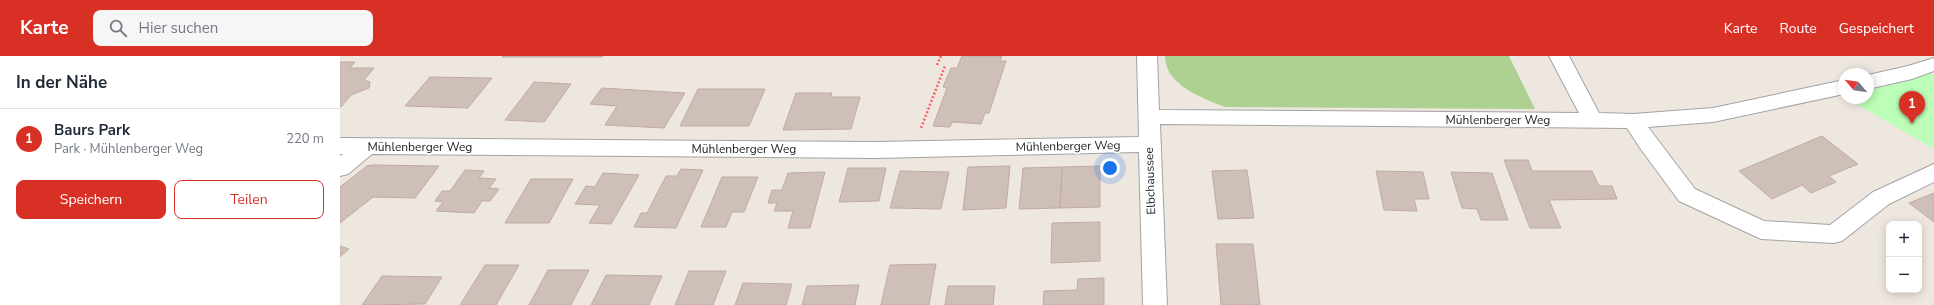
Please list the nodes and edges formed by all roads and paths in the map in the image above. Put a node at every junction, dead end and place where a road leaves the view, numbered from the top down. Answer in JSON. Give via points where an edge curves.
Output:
{"nodes":[{"id":1,"x":941,"y":56,"type":"edge"},
{"id":2,"x":1147,"y":56,"type":"edge"},
{"id":3,"x":1558,"y":56,"type":"edge"},
{"id":4,"x":1934,"y":64,"type":"edge"},
{"id":5,"x":937,"y":65,"type":"dead end"},
{"id":6,"x":945,"y":66,"type":"dead end"},
{"id":7,"x":1874,"y":81,"type":"edge"},
{"id":8,"x":1838,"y":88,"type":"edge"},
{"id":9,"x":1148,"y":117,"type":"junction"},
{"id":10,"x":1592,"y":121,"type":"junction"},
{"id":11,"x":1633,"y":121,"type":"junction"},
{"id":12,"x":1149,"y":144,"type":"junction"},
{"id":13,"x":340,"y":146,"type":"edge"},
{"id":14,"x":368,"y":146,"type":"junction"},
{"id":15,"x":913,"y":149,"type":"junction"},
{"id":16,"x":340,"y":168,"type":"edge"},
{"id":17,"x":1934,"y":172,"type":"edge"},
{"id":18,"x":1156,"y":305,"type":"edge"}],
"edges":[{"from":1,"to":5,"type":"path"},
{"from":2,"to":9,"type":"street","name":"Elbchaussee"},
{"from":3,"to":10,"type":"street"},
{"from":4,"to":7,"type":"street"},
{"from":6,"to":15,"type":"path"},
{"from":8,"to":11,"type":"street","name":"Mühlenberger Weg","via":[[1713,115]]},
{"from":9,"to":10,"type":"street","name":"Mühlenberger Weg"},
{"from":9,"to":12,"type":"street","name":"Elbchaussee"},
{"from":10,"to":11,"type":"street","name":"Mühlenberger Weg"},
{"from":11,"to":17,"type":"street","via":[[1688,195],[1761,230],[1834,234],[1881,198]]},
{"from":12,"to":15,"type":"street","name":"Mühlenberger Weg"},
{"from":12,"to":18,"type":"street","name":"Elbchaussee"},
{"from":13,"to":14,"type":"street","name":"Mühlenberger Weg"},
{"from":14,"to":15,"type":"street","name":"Mühlenberger Weg"},
{"from":14,"to":16,"type":"street"}]}
